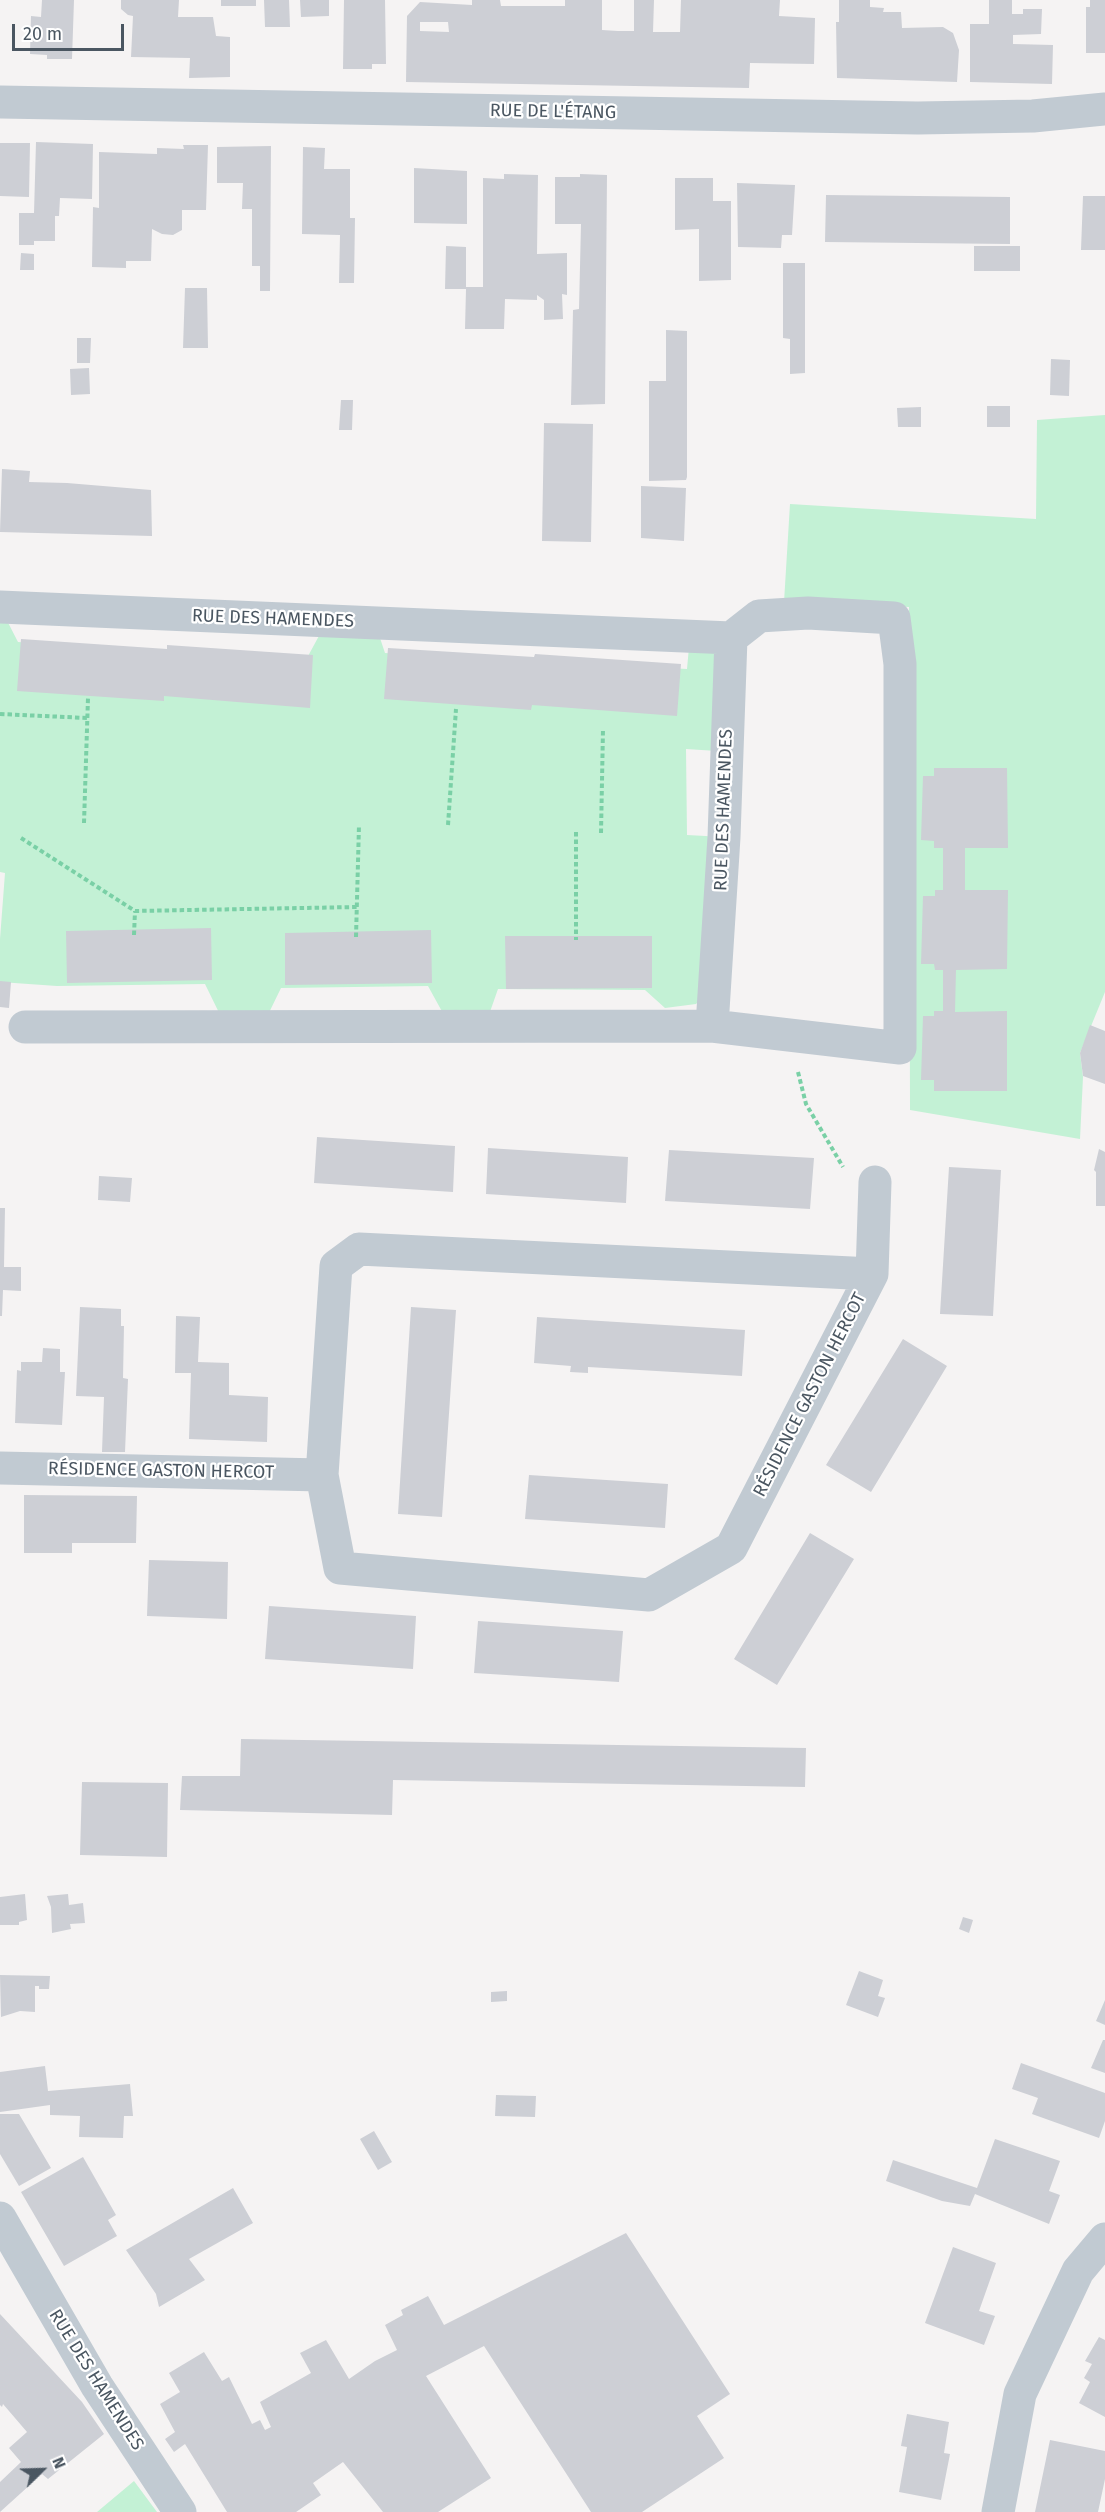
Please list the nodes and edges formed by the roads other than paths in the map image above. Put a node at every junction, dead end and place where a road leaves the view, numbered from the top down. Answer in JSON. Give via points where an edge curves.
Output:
{"nodes":[{"id":1,"x":0,"y":102,"type":"edge"},
{"id":2,"x":1105,"y":109,"type":"edge"},
{"id":3,"x":0,"y":607,"type":"edge"},
{"id":4,"x":731,"y":638,"type":"junction"},
{"id":5,"x":712,"y":1026,"type":"junction"},
{"id":6,"x":25,"y":1028,"type":"dead end"},
{"id":7,"x":875,"y":1182,"type":"road end"},
{"id":8,"x":872,"y":1274,"type":"junction"},
{"id":9,"x":0,"y":1468,"type":"edge"},
{"id":10,"x":322,"y":1475,"type":"junction"},
{"id":11,"x":0,"y":2218,"type":"edge"},
{"id":12,"x":1105,"y":2239,"type":"edge"},
{"id":13,"x":8,"y":2246,"type":"edge"},
{"id":14,"x":180,"y":2512,"type":"edge"},
{"id":15,"x":998,"y":2512,"type":"edge"}],
"edges":[{"from":1,"to":2,"type":"street","name":"RUE DE L'ÉTANG","via":[[918,118],[1033,116]]},
{"from":3,"to":4,"type":"street","name":"RUE DES HAMENDES"},
{"from":4,"to":5,"type":"street","name":"RUE DES HAMENDES"},
{"from":4,"to":5,"type":"street","via":[[759,616],[808,613],[894,618],[901,686],[900,1048]]},
{"from":5,"to":6,"type":"street"},
{"from":7,"to":8,"type":"street"},
{"from":8,"to":10,"type":"street","name":"RÉSIDENCE GASTON HERCOT","via":[[359,1249],[336,1266]]},
{"from":8,"to":10,"type":"street","name":"RÉSIDENCE GASTON HERCOT","via":[[731,1548],[649,1595],[339,1569]]},
{"from":9,"to":10,"type":"street","name":"RÉSIDENCE GASTON HERCOT"},
{"from":11,"to":13,"type":"street","name":"RUE DES HAMENDES"},
{"from":12,"to":15,"type":"street","via":[[1078,2271],[1020,2394]]},
{"from":13,"to":14,"type":"street","name":"RUE DES HAMENDES"}]}
